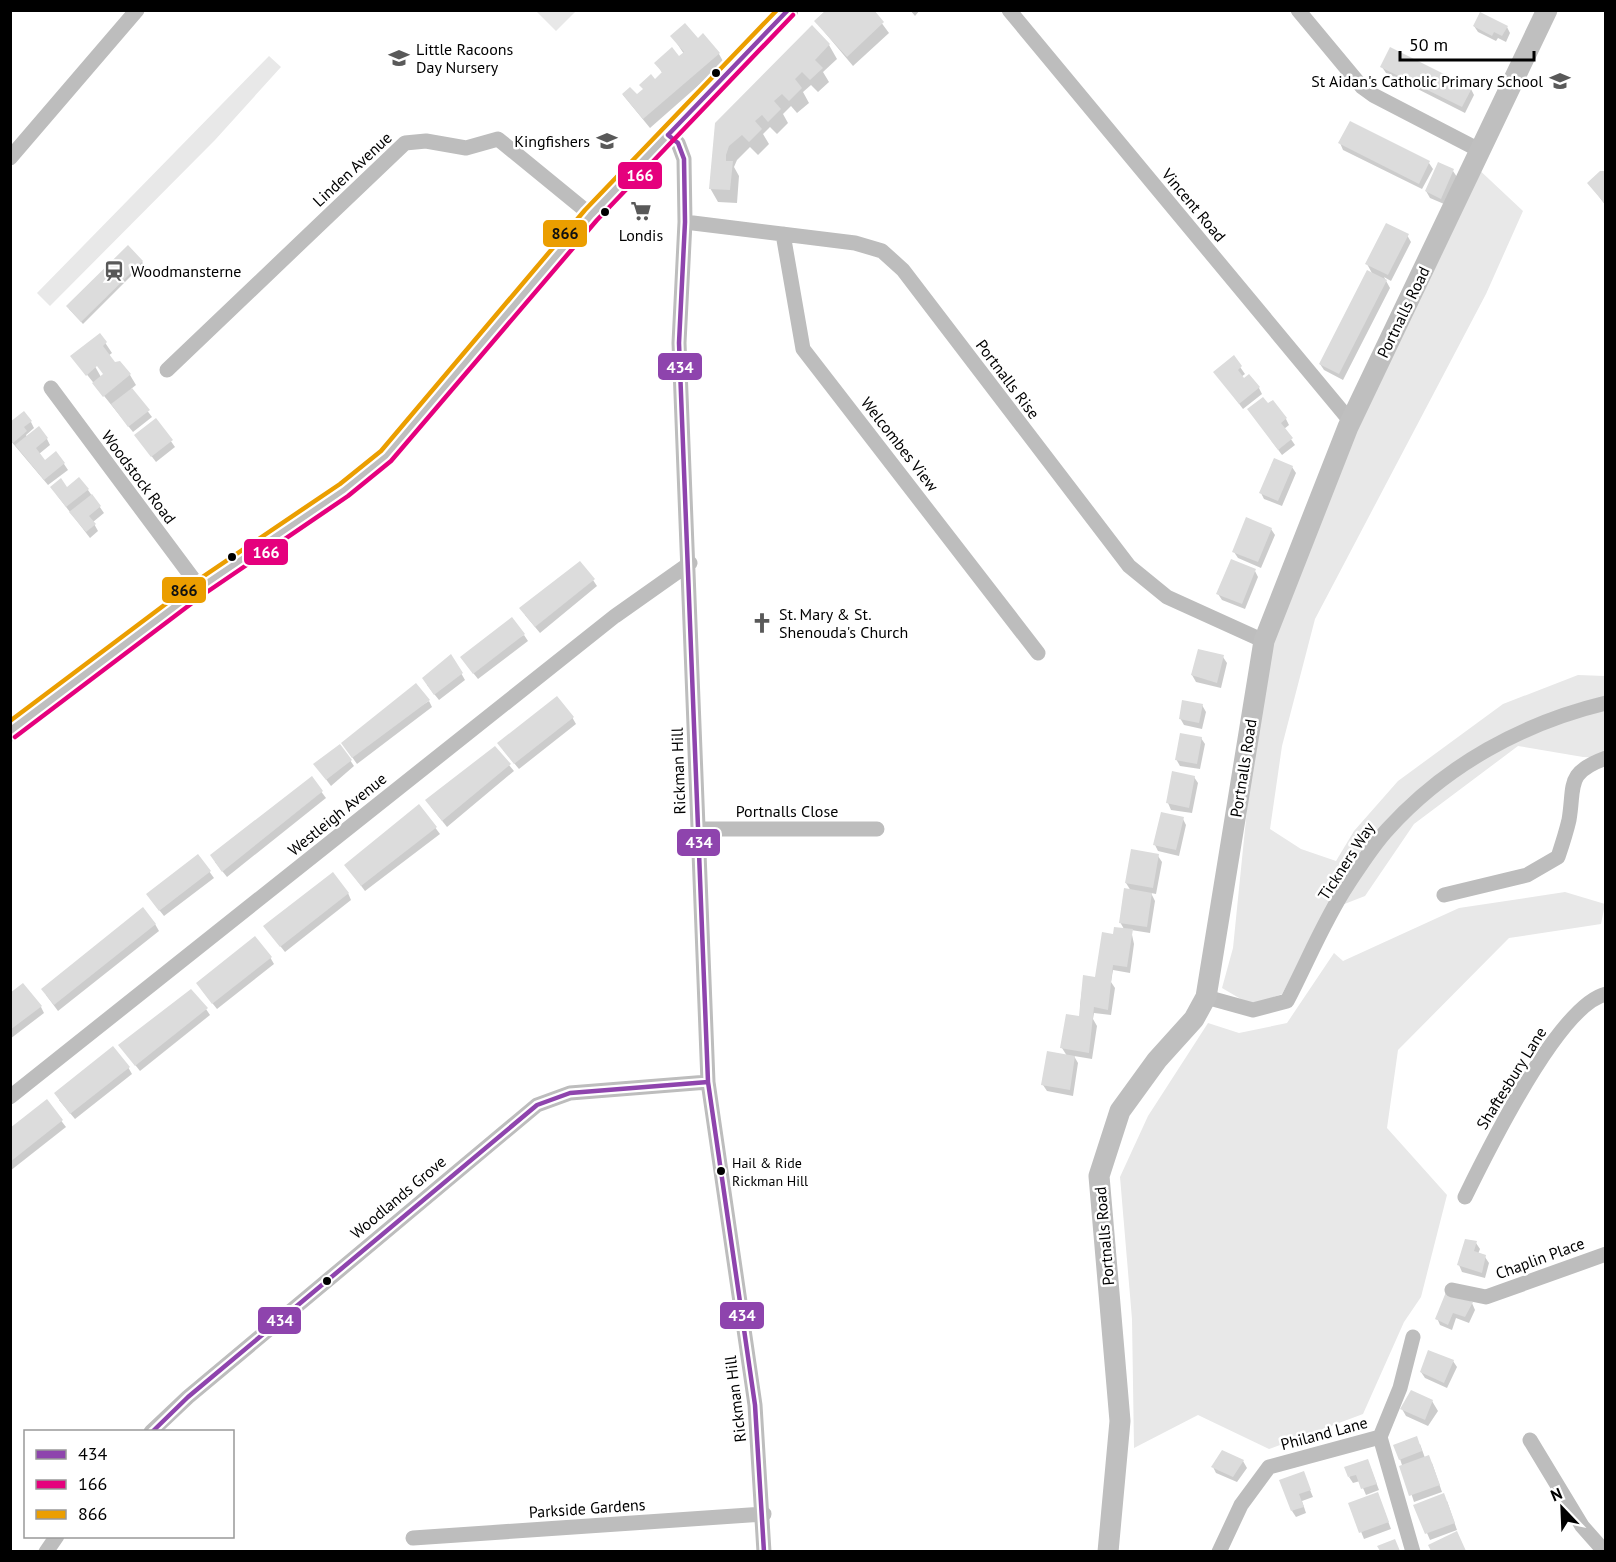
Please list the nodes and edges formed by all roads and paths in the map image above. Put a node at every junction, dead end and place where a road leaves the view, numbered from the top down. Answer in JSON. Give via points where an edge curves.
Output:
{"nodes":[{"id":1,"x":788,"y":10,"type":"edge"},
{"id":2,"x":1009,"y":10,"type":"edge"},
{"id":3,"x":1298,"y":10,"type":"edge"},
{"id":4,"x":1547,"y":10,"type":"edge"},
{"id":5,"x":137,"y":11,"type":"edge"},
{"id":6,"x":668,"y":135,"type":"junction"},
{"id":7,"x":1481,"y":151,"type":"junction"},
{"id":8,"x":10,"y":158,"type":"edge"},
{"id":9,"x":591,"y":215,"type":"junction"},
{"id":10,"x":685,"y":222,"type":"junction"},
{"id":11,"x":783,"y":234,"type":"junction"},
{"id":12,"x":167,"y":370,"type":"dead end"},
{"id":13,"x":51,"y":388,"type":"dead end"},
{"id":14,"x":1350,"y":422,"type":"junction"},
{"id":15,"x":690,"y":563,"type":"junction"},
{"id":16,"x":200,"y":588,"type":"junction"},
{"id":17,"x":1264,"y":640,"type":"junction"},
{"id":18,"x":1038,"y":653,"type":"dead end"},
{"id":19,"x":1605,"y":702,"type":"edge"},
{"id":20,"x":10,"y":731,"type":"edge"},
{"id":21,"x":1605,"y":758,"type":"edge"},
{"id":22,"x":877,"y":828,"type":"dead end"},
{"id":23,"x":698,"y":829,"type":"junction"},
{"id":24,"x":1444,"y":895,"type":"dead end"},
{"id":25,"x":1605,"y":994,"type":"edge"},
{"id":26,"x":1206,"y":997,"type":"junction"},
{"id":27,"x":708,"y":1083,"type":"junction"},
{"id":28,"x":10,"y":1097,"type":"edge"},
{"id":29,"x":1465,"y":1197,"type":"dead end"},
{"id":30,"x":1605,"y":1254,"type":"edge"},
{"id":31,"x":1452,"y":1290,"type":"dead end"},
{"id":32,"x":1413,"y":1337,"type":"dead end"},
{"id":33,"x":152,"y":1430,"type":"edge"},
{"id":34,"x":1380,"y":1437,"type":"junction"},
{"id":35,"x":1530,"y":1440,"type":"dead end"},
{"id":36,"x":764,"y":1514,"type":"junction"},
{"id":37,"x":56,"y":1538,"type":"edge"},
{"id":38,"x":412,"y":1538,"type":"dead end"},
{"id":39,"x":46,"y":1551,"type":"edge"},
{"id":40,"x":764,"y":1551,"type":"edge"},
{"id":41,"x":1108,"y":1551,"type":"edge"},
{"id":42,"x":1219,"y":1551,"type":"edge"},
{"id":43,"x":1413,"y":1551,"type":"edge"},
{"id":44,"x":1605,"y":1551,"type":"edge"}],
"edges":[{"from":1,"to":6,"type":"street"},
{"from":2,"to":14,"type":"street","name":"Vincent Road"},
{"from":3,"to":7,"type":"street","via":[[1362,87]]},
{"from":4,"to":7,"type":"street","name":"Portnalls Road"},
{"from":5,"to":8,"type":"street"},
{"from":6,"to":9,"type":"street"},
{"from":6,"to":10,"type":"street","name":"Rickman Hill","via":[[678,143],[684,159]]},
{"from":7,"to":14,"type":"street","name":"Portnalls Road"},
{"from":9,"to":12,"type":"street","name":"Linden Avenue","via":[[498,139],[465,148],[426,141],[405,143]]},
{"from":9,"to":16,"type":"street","via":[[386,456],[344,490]]},
{"from":10,"to":11,"type":"street","name":"Portnalls Rise"},
{"from":10,"to":15,"type":"street","name":"Rickman Hill","via":[[679,343]]},
{"from":11,"to":17,"type":"street","name":"Portnalls Rise","via":[[869,246],[893,260],[1128,566],[1167,597]]},
{"from":11,"to":18,"type":"street","name":"Welcombes View","via":[[804,349]]},
{"from":13,"to":16,"type":"street","name":"Woodstock Road"},
{"from":14,"to":17,"type":"street","name":"Portnalls Road"},
{"from":15,"to":23,"type":"street","name":"Rickman Hill"},
{"from":15,"to":28,"type":"street","name":"Westleigh Avenue","via":[[615,615]]},
{"from":16,"to":20,"type":"street"},
{"from":17,"to":26,"type":"street","name":"Portnalls Road"},
{"from":19,"to":26,"type":"street","name":"Tickners Way","via":[[1499,741],[1437,784],[1388,829],[1346,886],[1287,1001],[1253,1010]]},
{"from":21,"to":24,"type":"street","via":[[1582,769],[1572,783],[1569,820],[1558,857],[1527,874]]},
{"from":22,"to":23,"type":"street","name":"Portnalls Close"},
{"from":23,"to":27,"type":"street","name":"Rickman Hill"},
{"from":25,"to":29,"type":"street","name":"Shaftesbury Lane","via":[[1594,997],[1568,1019],[1521,1089]]},
{"from":26,"to":41,"type":"street","name":"Portnalls Road","via":[[1194,1019],[1157,1060],[1120,1111],[1099,1176],[1119,1421]]},
{"from":27,"to":33,"type":"street","name":"Woodlands Grove","via":[[570,1093],[537,1105]]},
{"from":27,"to":36,"type":"street","name":"Rickman Hill","via":[[755,1405]]},
{"from":30,"to":31,"type":"street","name":"Chaplin Place","via":[[1486,1297]]},
{"from":32,"to":34,"type":"street","name":"Philand Lane","via":[[1400,1388]]},
{"from":34,"to":42,"type":"street","name":"Philand Lane","via":[[1269,1467],[1241,1505]]},
{"from":34,"to":43,"type":"street","name":"Philand Lane"},
{"from":35,"to":44,"type":"street","via":[[1582,1526]]},
{"from":36,"to":38,"type":"street","name":"Parkside Gardens"},
{"from":36,"to":40,"type":"street","name":"Rickman Hill"},
{"from":37,"to":39,"type":"street"}]}
